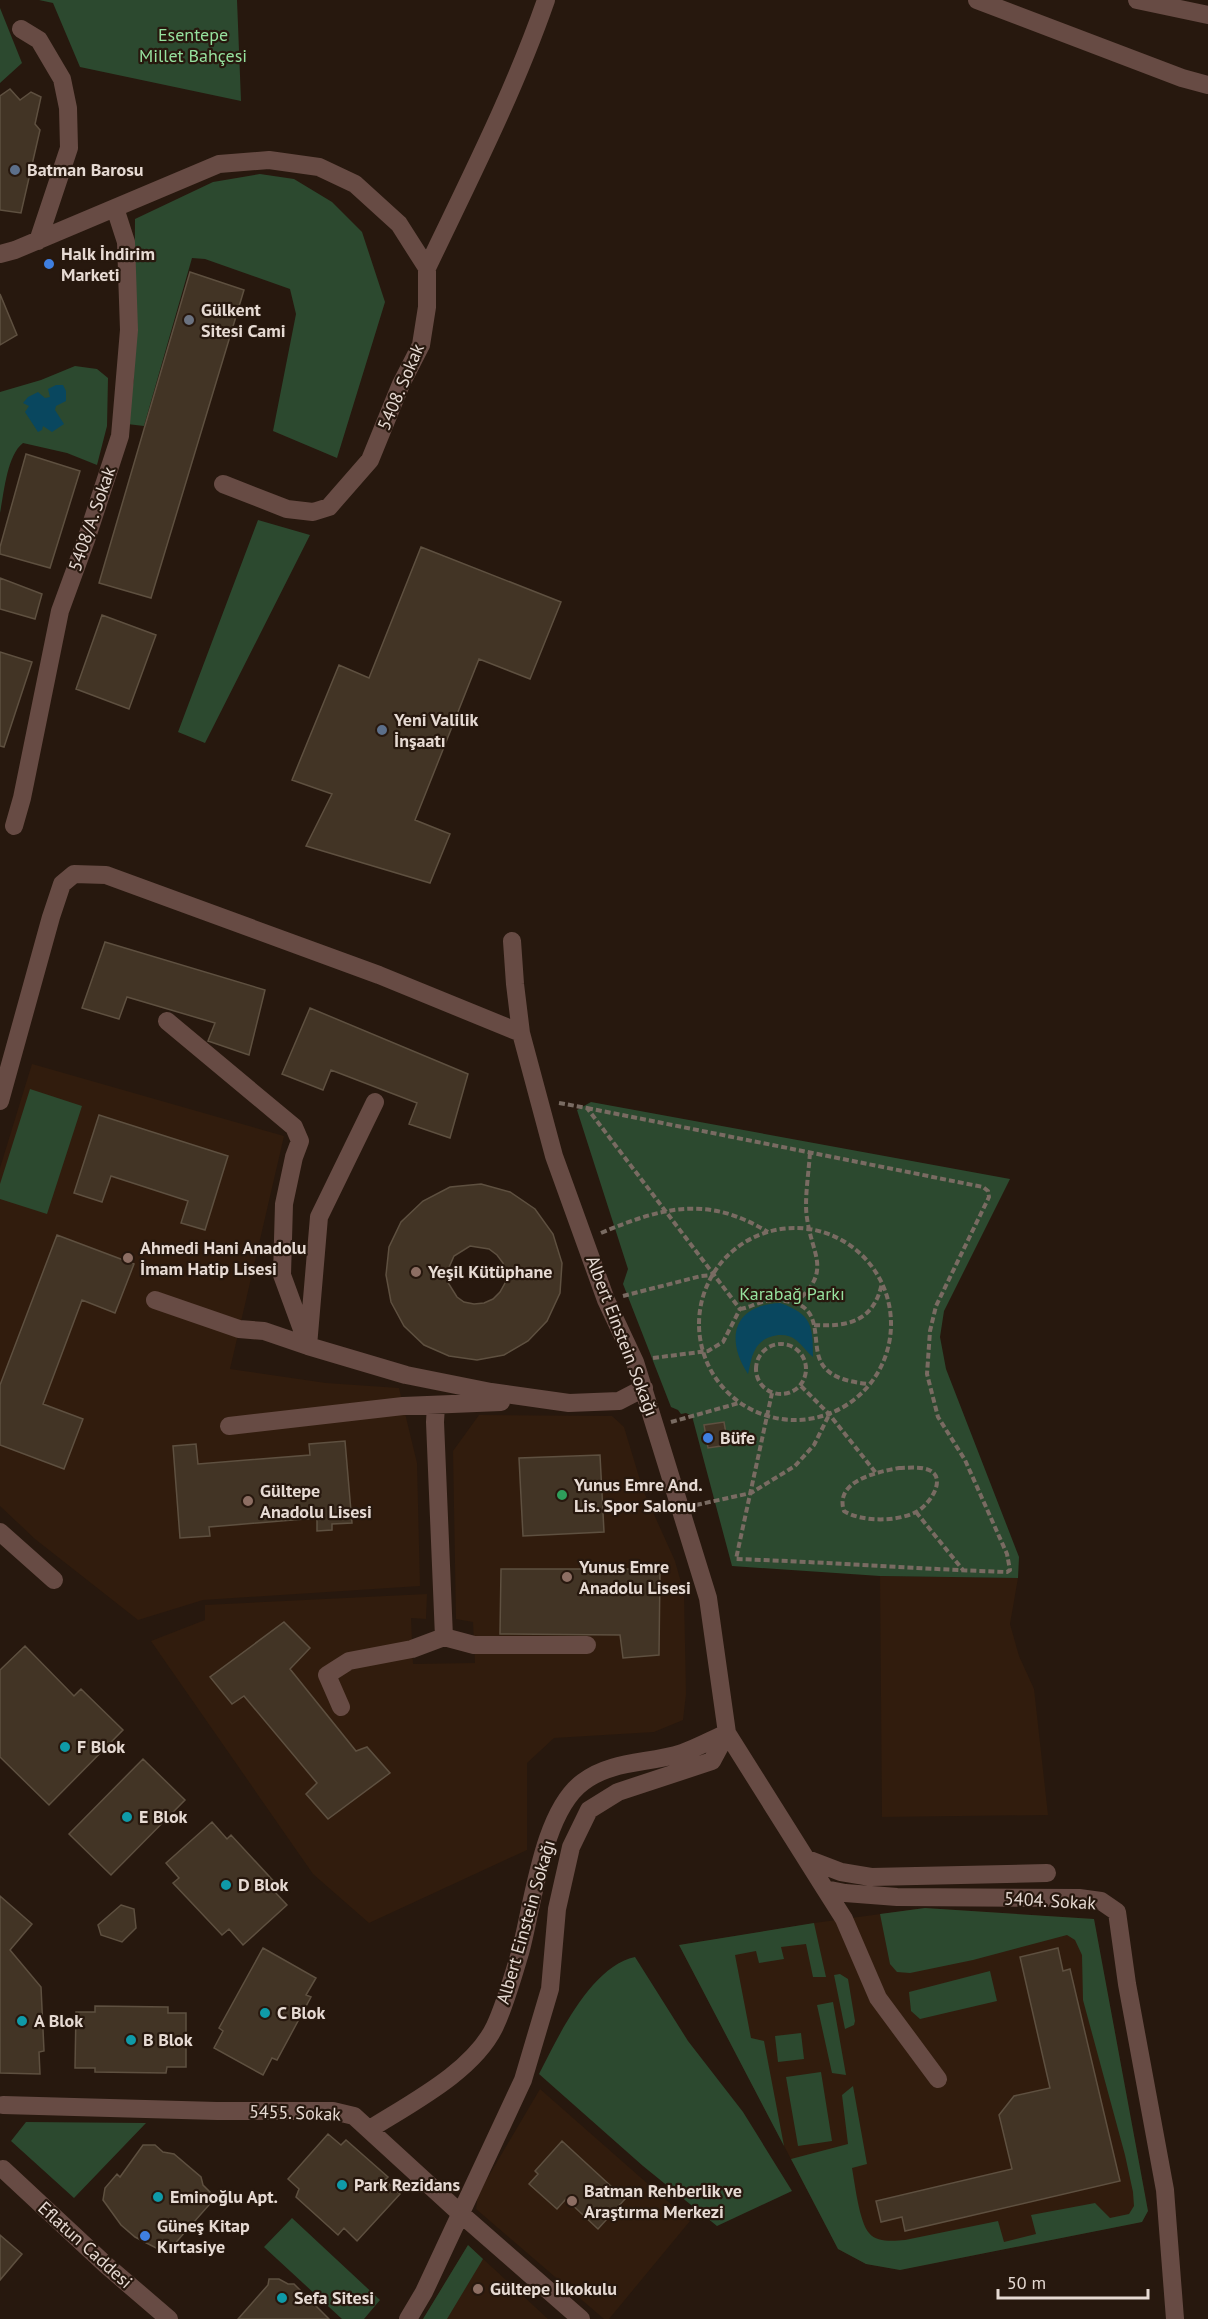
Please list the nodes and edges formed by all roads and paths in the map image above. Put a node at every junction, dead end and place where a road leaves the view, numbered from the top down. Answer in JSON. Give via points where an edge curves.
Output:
{"nodes":[{"id":1,"x":546,"y":0,"type":"edge"},
{"id":2,"x":977,"y":0,"type":"edge"},
{"id":3,"x":1137,"y":0,"type":"edge"},
{"id":4,"x":1208,"y":15,"type":"edge"},
{"id":5,"x":21,"y":29,"type":"dead end"},
{"id":6,"x":1208,"y":85,"type":"edge"},
{"id":7,"x":115,"y":208,"type":"junction"},
{"id":8,"x":38,"y":241,"type":"junction"},
{"id":9,"x":0,"y":254,"type":"edge"},
{"id":10,"x":427,"y":268,"type":"junction"},
{"id":11,"x":223,"y":484,"type":"dead end"},
{"id":12,"x":14,"y":826,"type":"dead end"},
{"id":13,"x":513,"y":941,"type":"dead end"},
{"id":14,"x":167,"y":1021,"type":"dead end"},
{"id":15,"x":521,"y":1033,"type":"junction"},
{"id":16,"x":539,"y":1099,"type":"junction"},
{"id":17,"x":0,"y":1101,"type":"edge"},
{"id":18,"x":375,"y":1102,"type":"dead end"},
{"id":19,"x":587,"y":1108,"type":"junction"},
{"id":20,"x":810,"y":1152,"type":"junction"},
{"id":21,"x":664,"y":1210,"type":"junction"},
{"id":22,"x":810,"y":1228,"type":"junction"},
{"id":23,"x":768,"y":1232,"type":"junction"},
{"id":24,"x":585,"y":1240,"type":"junction"},
{"id":25,"x":713,"y":1275,"type":"junction"},
{"id":26,"x":883,"y":1282,"type":"junction"},
{"id":27,"x":155,"y":1300,"type":"dead end"},
{"id":28,"x":606,"y":1300,"type":"junction"},
{"id":29,"x":795,"y":1303,"type":"junction"},
{"id":30,"x":740,"y":1309,"type":"junction"},
{"id":31,"x":814,"y":1325,"type":"junction"},
{"id":32,"x":308,"y":1346,"type":"junction"},
{"id":33,"x":702,"y":1351,"type":"junction"},
{"id":34,"x":635,"y":1362,"type":"junction"},
{"id":35,"x":868,"y":1384,"type":"junction"},
{"id":36,"x":801,"y":1386,"type":"junction"},
{"id":37,"x":644,"y":1388,"type":"junction"},
{"id":38,"x":772,"y":1393,"type":"junction"},
{"id":39,"x":569,"y":1403,"type":"junction"},
{"id":40,"x":740,"y":1403,"type":"junction"},
{"id":41,"x":436,"y":1405,"type":"junction"},
{"id":42,"x":829,"y":1414,"type":"junction"},
{"id":43,"x":767,"y":1416,"type":"junction"},
{"id":44,"x":229,"y":1426,"type":"dead end"},
{"id":45,"x":656,"y":1426,"type":"junction"},
{"id":46,"x":876,"y":1473,"type":"junction"},
{"id":47,"x":751,"y":1493,"type":"junction"},
{"id":48,"x":679,"y":1508,"type":"junction"},
{"id":49,"x":916,"y":1512,"type":"junction"},
{"id":50,"x":0,"y":1532,"type":"edge"},
{"id":51,"x":963,"y":1570,"type":"junction"},
{"id":52,"x":54,"y":1580,"type":"dead end"},
{"id":53,"x":444,"y":1637,"type":"junction"},
{"id":54,"x":587,"y":1645,"type":"dead end"},
{"id":55,"x":341,"y":1707,"type":"dead end"},
{"id":56,"x":727,"y":1733,"type":"junction"},
{"id":57,"x":807,"y":1859,"type":"junction"},
{"id":58,"x":1047,"y":1873,"type":"dead end"},
{"id":59,"x":825,"y":1889,"type":"junction"},
{"id":60,"x":938,"y":2079,"type":"dead end"},
{"id":61,"x":1,"y":2106,"type":"edge"},
{"id":62,"x":370,"y":2129,"type":"junction"},
{"id":63,"x":1,"y":2167,"type":"edge"},
{"id":64,"x":460,"y":2214,"type":"junction"},
{"id":65,"x":169,"y":2319,"type":"edge"},
{"id":66,"x":408,"y":2319,"type":"edge"},
{"id":67,"x":580,"y":2319,"type":"edge"},
{"id":68,"x":1175,"y":2319,"type":"edge"}],
"edges":[{"from":1,"to":10,"type":"street","via":[[531,44]]},
{"from":2,"to":6,"type":"street"},
{"from":3,"to":4,"type":"street"},
{"from":5,"to":8,"type":"street","via":[[39,40],[62,79],[68,108],[69,148]]},
{"from":7,"to":8,"type":"street"},
{"from":7,"to":10,"type":"street","via":[[219,164],[269,160],[319,167],[355,184],[399,224]]},
{"from":7,"to":12,"type":"street","name":"5408/A. Sokak","via":[[126,242],[129,330],[120,436],[60,611]]},
{"from":8,"to":9,"type":"street"},
{"from":10,"to":11,"type":"street","name":"5408. Sokak","via":[[427,307],[421,345],[370,460],[328,507],[313,512],[287,509]]},
{"from":13,"to":15,"type":"street","name":"Albert Einstein Sokağı"},
{"from":14,"to":32,"type":"street","via":[[294,1127],[300,1141],[284,1204],[282,1275]]},
{"from":15,"to":16,"type":"street","name":"Albert Einstein Sokağı"},
{"from":15,"to":17,"type":"street","via":[[379,975],[105,876],[74,874],[62,884],[51,917]]},
{"from":16,"to":19,"type":"path"},
{"from":16,"to":24,"type":"street","name":"Albert Einstein Sokağı","via":[[554,1156]]},
{"from":18,"to":32,"type":"street","via":[[319,1217]]},
{"from":19,"to":20,"type":"path"},
{"from":19,"to":21,"type":"path"},
{"from":20,"to":22,"type":"path"},
{"from":20,"to":51,"type":"path","via":[[988,1191],[989,1197],[936,1306],[928,1350],[927,1374],[938,1417],[966,1460],[1011,1567],[1007,1572]]},
{"from":21,"to":23,"type":"path","via":[[718,1211],[746,1219]]},
{"from":21,"to":24,"type":"path"},
{"from":21,"to":25,"type":"path"},
{"from":22,"to":23,"type":"path"},
{"from":22,"to":26,"type":"path","via":[[840,1238],[865,1257]]},
{"from":22,"to":29,"type":"path","via":[[817,1271],[812,1286]]},
{"from":23,"to":25,"type":"path","via":[[748,1239],[723,1260]]},
{"from":24,"to":28,"type":"street","name":"Albert Einstein Sokağı"},
{"from":25,"to":28,"type":"path"},
{"from":25,"to":30,"type":"path"},
{"from":25,"to":33,"type":"path","via":[[706,1287],[699,1319]]},
{"from":26,"to":31,"type":"path","via":[[873,1306],[854,1322]]},
{"from":26,"to":35,"type":"path","via":[[891,1312],[890,1344],[885,1361]]},
{"from":27,"to":32,"type":"street","via":[[239,1329],[264,1331]]},
{"from":28,"to":34,"type":"street","name":"Albert Einstein Sokağı"},
{"from":29,"to":30,"type":"path","via":[[762,1302]]},
{"from":29,"to":31,"type":"path"},
{"from":30,"to":33,"type":"path","via":[[723,1342]]},
{"from":31,"to":35,"type":"path","via":[[818,1354],[827,1370],[850,1382]]},
{"from":32,"to":39,"type":"street","via":[[406,1375]]},
{"from":33,"to":34,"type":"path"},
{"from":33,"to":40,"type":"path","via":[[717,1380]]},
{"from":34,"to":37,"type":"street","name":"Albert Einstein Sokağı"},
{"from":35,"to":42,"type":"path","via":[[858,1396]]},
{"from":36,"to":38,"type":"path","via":[[786,1394]]},
{"from":36,"to":38,"type":"path","via":[[807,1370],[802,1354],[788,1344],[772,1346],[759,1356],[756,1372],[763,1387]]},
{"from":36,"to":42,"type":"path"},
{"from":37,"to":39,"type":"street","via":[[619,1401]]},
{"from":37,"to":45,"type":"street","name":"Albert Einstein Sokağı"},
{"from":38,"to":43,"type":"path"},
{"from":39,"to":41,"type":"street"},
{"from":40,"to":43,"type":"path"},
{"from":40,"to":45,"type":"path"},
{"from":41,"to":44,"type":"street"},
{"from":41,"to":53,"type":"street"},
{"from":42,"to":43,"type":"path","via":[[801,1420]]},
{"from":42,"to":46,"type":"path"},
{"from":42,"to":47,"type":"path","via":[[814,1445],[795,1466]]},
{"from":43,"to":47,"type":"path"},
{"from":45,"to":48,"type":"street","name":"Albert Einstein Sokağı"},
{"from":46,"to":49,"type":"path","via":[[921,1468],[936,1476],[935,1492]]},
{"from":46,"to":49,"type":"path","via":[[846,1489],[844,1511],[862,1519]]},
{"from":47,"to":48,"type":"path"},
{"from":47,"to":51,"type":"path","via":[[736,1559]]},
{"from":48,"to":56,"type":"street","name":"Albert Einstein Sokağı","via":[[708,1598]]},
{"from":49,"to":51,"type":"path"},
{"from":50,"to":52,"type":"street"},
{"from":53,"to":54,"type":"street","via":[[474,1645]]},
{"from":53,"to":55,"type":"street","via":[[412,1649],[349,1661],[327,1674]]},
{"from":56,"to":57,"type":"street"},
{"from":56,"to":62,"type":"street","name":"Albert Einstein Sokağı","via":[[682,1753],[613,1766],[583,1781],[566,1797],[542,1855],[520,1954],[495,2027],[471,2059],[446,2080]]},
{"from":56,"to":64,"type":"street","name":"Albert Einstein Sokağı","via":[[712,1761],[618,1792],[589,1810],[571,1847],[557,1909],[550,1989],[523,2080]]},
{"from":57,"to":58,"type":"street","via":[[842,1872],[871,1877]]},
{"from":57,"to":59,"type":"street"},
{"from":59,"to":60,"type":"street","via":[[844,1919],[879,1998]]},
{"from":59,"to":68,"type":"street","name":"5404. Sokak","via":[[897,1897],[1079,1898],[1101,1901],[1117,1912],[1165,2190]]},
{"from":61,"to":62,"type":"street","name":"5455. Sokak","via":[[333,2111],[354,2116]]},
{"from":62,"to":64,"type":"street","name":"5455. Sokak"},
{"from":63,"to":65,"type":"street","name":"Eflatun Caddesi"},
{"from":64,"to":66,"type":"street","name":"Albert Einstein Sokağı"},
{"from":64,"to":67,"type":"street","name":"5455. Sokak"}]}
